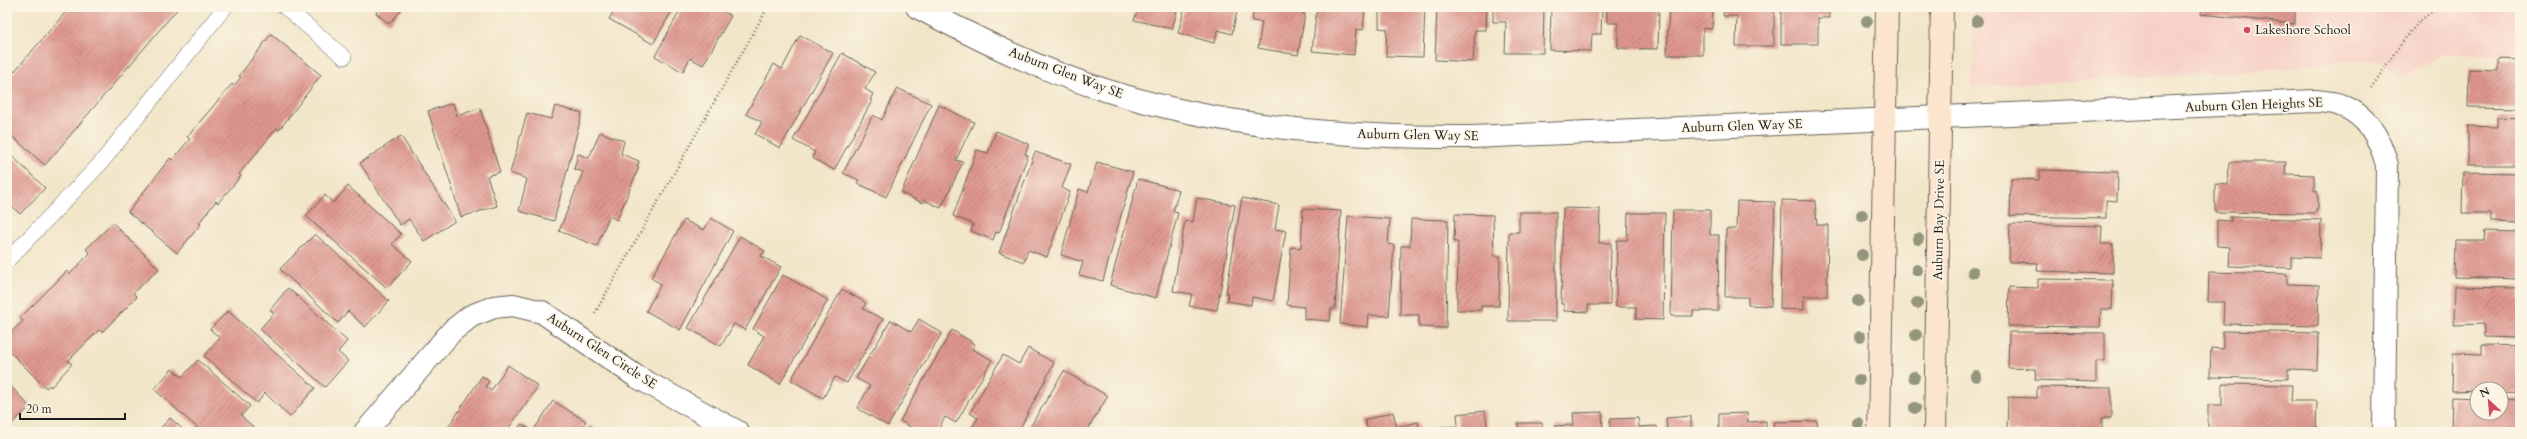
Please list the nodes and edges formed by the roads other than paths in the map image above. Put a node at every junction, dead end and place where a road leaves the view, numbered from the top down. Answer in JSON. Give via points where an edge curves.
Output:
{"nodes":[{"id":1,"x":225,"y":7,"type":"edge"},
{"id":2,"x":285,"y":7,"type":"edge"},
{"id":3,"x":917,"y":7,"type":"edge"},
{"id":4,"x":1887,"y":7,"type":"edge"},
{"id":5,"x":1942,"y":7,"type":"edge"},
{"id":6,"x":344,"y":57,"type":"dead end"},
{"id":7,"x":1941,"y":118,"type":"junction"},
{"id":8,"x":1885,"y":120,"type":"junction"},
{"id":9,"x":7,"y":261,"type":"edge"},
{"id":10,"x":365,"y":432,"type":"edge"},
{"id":11,"x":738,"y":432,"type":"edge"},
{"id":12,"x":1879,"y":432,"type":"edge"},
{"id":13,"x":1935,"y":432,"type":"edge"},
{"id":14,"x":2384,"y":432,"type":"edge"}],
"edges":[{"from":1,"to":9,"type":"lane","via":[[100,164]]},
{"from":2,"to":6,"type":"lane"},
{"from":3,"to":8,"type":"street","name":"Auburn Glen Way SE","via":[[1031,62],[1108,91],[1210,117],[1294,130],[1390,137],[1472,137]]},
{"from":4,"to":8,"type":"street"},
{"from":5,"to":7,"type":"street","name":"Auburn Bay Drive SE"},
{"from":7,"to":8,"type":"street","name":"Auburn Glen Way SE"},
{"from":7,"to":13,"type":"street","name":"Auburn Bay Drive SE"},
{"from":7,"to":14,"type":"street","name":"Auburn Glen Heights SE","via":[[2316,101],[2340,105],[2366,121],[2381,142],[2387,166]]},
{"from":8,"to":12,"type":"street"},
{"from":10,"to":11,"type":"street","name":"Auburn Glen Circle SE","via":[[452,331],[471,316],[494,307],[513,305],[542,312],[637,377]]}]}
